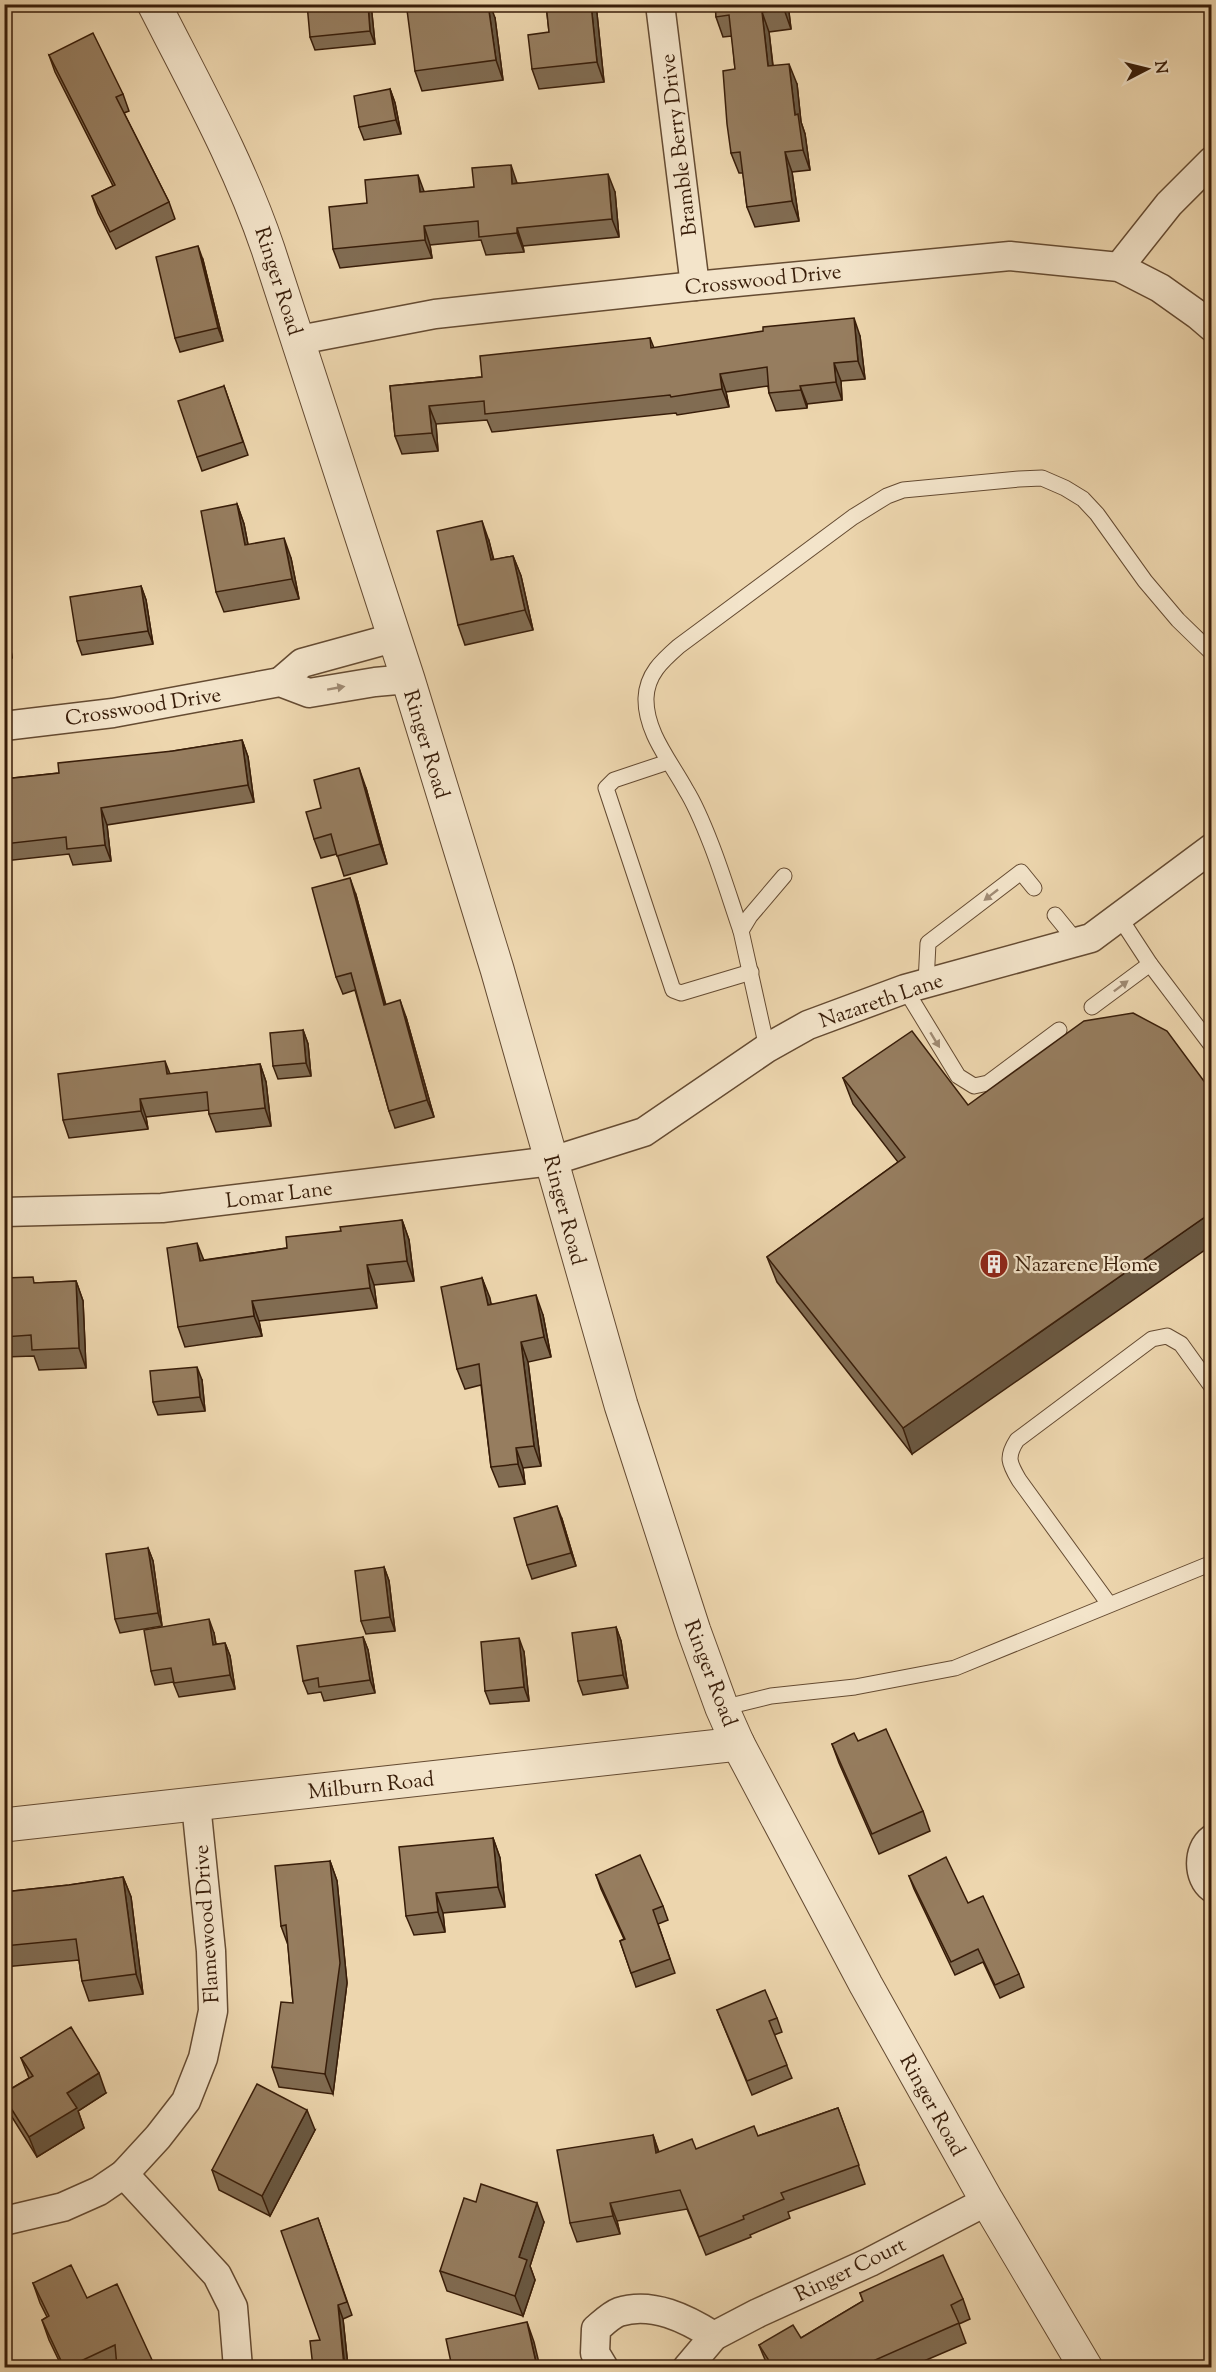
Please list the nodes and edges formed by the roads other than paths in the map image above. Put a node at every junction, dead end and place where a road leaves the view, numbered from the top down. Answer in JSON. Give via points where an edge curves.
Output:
{"nodes":[{"id":1,"x":154,"y":4,"type":"edge"},
{"id":2,"x":660,"y":4,"type":"edge"},
{"id":3,"x":1212,"y":161,"type":"edge"},
{"id":4,"x":1119,"y":267,"type":"junction"},
{"id":5,"x":695,"y":286,"type":"junction"},
{"id":6,"x":1212,"y":327,"type":"edge"},
{"id":7,"x":298,"y":340,"type":"junction"},
{"id":8,"x":393,"y":638,"type":"junction"},
{"id":9,"x":1212,"y":653,"type":"edge"},
{"id":10,"x":408,"y":679,"type":"junction"},
{"id":11,"x":280,"y":682,"type":"junction"},
{"id":12,"x":4,"y":726,"type":"edge"},
{"id":13,"x":668,"y":762,"type":"junction"},
{"id":14,"x":1212,"y":848,"type":"edge"},
{"id":15,"x":784,"y":876,"type":"dead end"},
{"id":16,"x":1034,"y":888,"type":"dead end"},
{"id":17,"x":1055,"y":915,"type":"dead end"},
{"id":18,"x":1118,"y":915,"type":"junction"},
{"id":19,"x":741,"y":931,"type":"junction"},
{"id":20,"x":1077,"y":942,"type":"junction"},
{"id":21,"x":1150,"y":964,"type":"junction"},
{"id":22,"x":751,"y":972,"type":"junction"},
{"id":23,"x":916,"y":986,"type":"junction"},
{"id":24,"x":1092,"y":1007,"type":"dead end"},
{"id":25,"x":1059,"y":1030,"type":"dead end"},
{"id":26,"x":1212,"y":1046,"type":"edge"},
{"id":27,"x":767,"y":1048,"type":"junction"},
{"id":28,"x":552,"y":1161,"type":"junction"},
{"id":29,"x":4,"y":1212,"type":"edge"},
{"id":30,"x":1212,"y":1387,"type":"edge"},
{"id":31,"x":1212,"y":1563,"type":"edge"},
{"id":32,"x":1109,"y":1604,"type":"junction"},
{"id":33,"x":722,"y":1708,"type":"junction"},
{"id":34,"x":738,"y":1744,"type":"junction"},
{"id":35,"x":196,"y":1804,"type":"junction"},
{"id":36,"x":4,"y":1825,"type":"edge"},
{"id":37,"x":1212,"y":1839,"type":"edge"},
{"id":38,"x":1212,"y":1888,"type":"edge"},
{"id":39,"x":124,"y":2174,"type":"junction"},
{"id":40,"x":987,"y":2201,"type":"junction"},
{"id":41,"x":4,"y":2221,"type":"edge"},
{"id":42,"x":714,"y":2337,"type":"junction"},
{"id":43,"x":238,"y":2367,"type":"edge"},
{"id":44,"x":604,"y":2367,"type":"edge"},
{"id":45,"x":687,"y":2367,"type":"edge"},
{"id":46,"x":1086,"y":2367,"type":"edge"}],
"edges":[{"from":1,"to":7,"type":"street","name":"Ringer Road","via":[[255,210]]},
{"from":2,"to":5,"type":"street","name":"Bramble Berry Drive"},
{"from":3,"to":4,"type":"street","via":[[1169,204]]},
{"from":4,"to":5,"type":"street","name":"Crosswood Drive","via":[[1011,256]]},
{"from":4,"to":6,"type":"street","name":"Crosswood Drive","via":[[1160,288]]},
{"from":5,"to":7,"type":"street","name":"Crosswood Drive","via":[[435,314]]},
{"from":7,"to":8,"type":"street","name":"Ringer Road"},
{"from":8,"to":10,"type":"street","name":"Ringer Road"},
{"from":8,"to":11,"type":"street","name":"Crosswood Drive","via":[[302,663]]},
{"from":9,"to":13,"type":"lane","via":[[1145,581],[1097,514],[1065,488],[1042,478],[903,490],[853,517],[660,663],[648,681],[646,700],[650,723]]},
{"from":11,"to":10,"type":"street","one_way":true,"via":[[309,693]]},
{"from":10,"to":28,"type":"street","name":"Ringer Road"},
{"from":11,"to":12,"type":"street","name":"Crosswood Drive","via":[[114,713]]},
{"from":13,"to":19,"type":"lane","via":[[687,790],[711,844]]},
{"from":13,"to":22,"type":"lane","via":[[614,780],[606,788],[673,990],[681,993]]},
{"from":14,"to":18,"type":"street","name":"Nazareth Lane"},
{"from":15,"to":19,"type":"lane"},
{"from":16,"to":23,"type":"lane","one_way":true,"via":[[1021,872],[928,943]]},
{"from":17,"to":20,"type":"lane"},
{"from":18,"to":20,"type":"street","name":"Nazareth Lane","via":[[1091,938]]},
{"from":18,"to":21,"type":"lane"},
{"from":19,"to":22,"type":"lane"},
{"from":20,"to":23,"type":"street","name":"Nazareth Lane"},
{"from":24,"to":21,"type":"lane","one_way":true},
{"from":21,"to":26,"type":"lane"},
{"from":22,"to":27,"type":"lane"},
{"from":23,"to":25,"type":"lane","one_way":true,"via":[[958,1076],[974,1086],[988,1083]]},
{"from":23,"to":27,"type":"street","name":"Nazareth Lane","via":[[808,1025]]},
{"from":27,"to":28,"type":"street","name":"Nazareth Lane","via":[[644,1132]]},
{"from":28,"to":29,"type":"street","name":"Lomar Lane","via":[[162,1209]]},
{"from":28,"to":33,"type":"street","name":"Ringer Road","via":[[621,1405]]},
{"from":30,"to":32,"type":"lane","via":[[1181,1344],[1167,1336],[1152,1339],[1017,1440],[1009,1453],[1019,1480]]},
{"from":31,"to":32,"type":"lane"},
{"from":32,"to":33,"type":"lane","via":[[955,1668],[855,1687],[771,1696]]},
{"from":33,"to":34,"type":"street","name":"Ringer Road"},
{"from":34,"to":35,"type":"street","name":"Milburn Road"},
{"from":34,"to":40,"type":"street","name":"Ringer Road"},
{"from":35,"to":36,"type":"street","name":"Milburn Road"},
{"from":35,"to":39,"type":"street","name":"Flamewood Drive","via":[[213,2011],[203,2058],[186,2100]]},
{"from":37,"to":38,"type":"street","via":[[1200,1862],[1205,1883]]},
{"from":39,"to":41,"type":"street","name":"Flamewood Drive","via":[[99,2191],[63,2207]]},
{"from":39,"to":43,"type":"street","via":[[217,2276],[233,2307]]},
{"from":40,"to":42,"type":"street","name":"Ringer Court"},
{"from":40,"to":46,"type":"street","name":"Ringer Road"},
{"from":42,"to":44,"type":"street","via":[[683,2317],[641,2308],[618,2312],[596,2329],[595,2353]]},
{"from":42,"to":45,"type":"street","name":"Ringer Court"}]}
